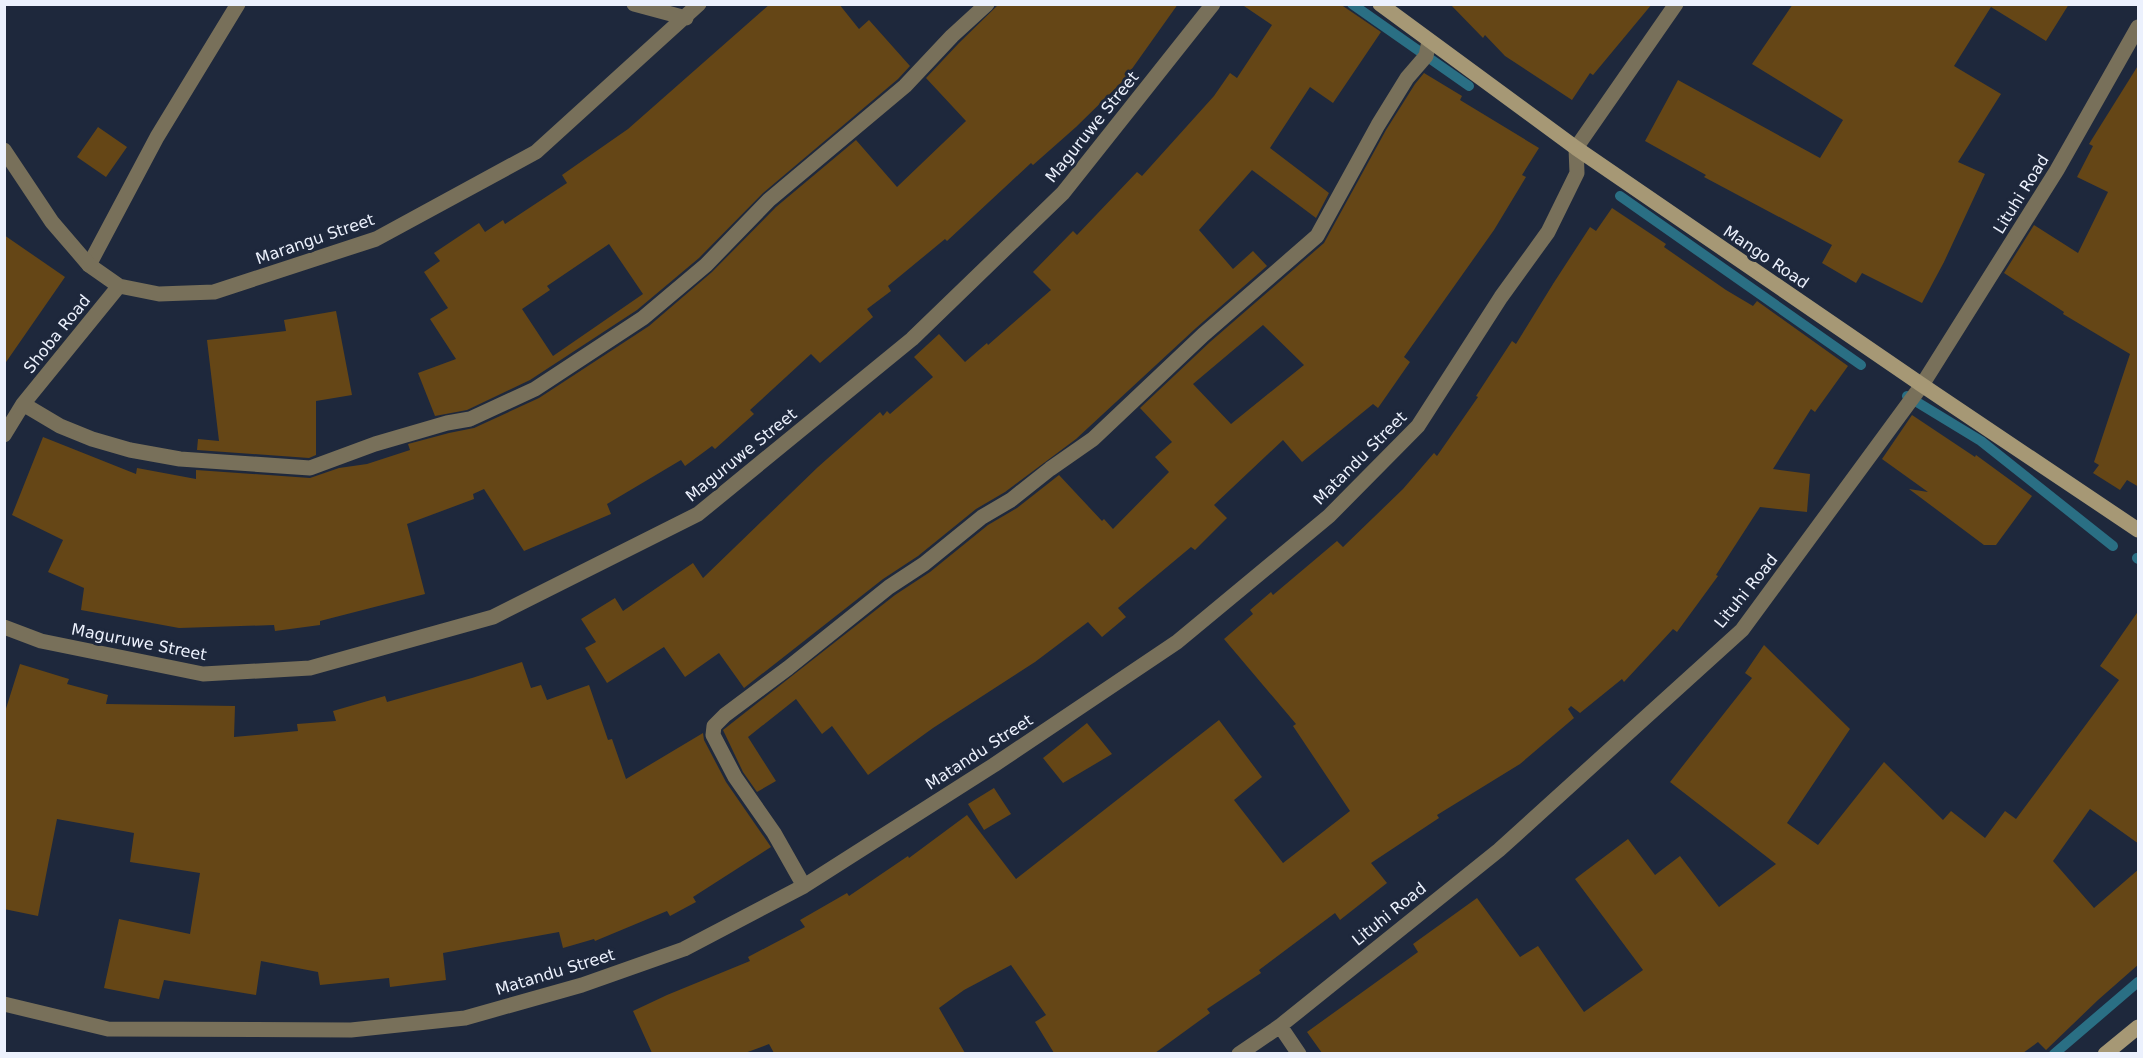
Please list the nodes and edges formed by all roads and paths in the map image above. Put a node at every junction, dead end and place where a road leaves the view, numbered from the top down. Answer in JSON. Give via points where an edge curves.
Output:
{"nodes":[{"id":1,"x":238,"y":4,"type":"edge"},
{"id":2,"x":634,"y":4,"type":"edge"},
{"id":3,"x":699,"y":4,"type":"edge"},
{"id":4,"x":987,"y":4,"type":"edge"},
{"id":5,"x":1213,"y":4,"type":"edge"},
{"id":6,"x":1380,"y":4,"type":"edge"},
{"id":7,"x":1676,"y":4,"type":"edge"},
{"id":8,"x":686,"y":18,"type":"junction"},
{"id":9,"x":2139,"y":27,"type":"edge"},
{"id":10,"x":1429,"y":41,"type":"junction"},
{"id":11,"x":1576,"y":148,"type":"junction"},
{"id":12,"x":4,"y":150,"type":"edge"},
{"id":13,"x":89,"y":265,"type":"junction"},
{"id":14,"x":119,"y":285,"type":"junction"},
{"id":15,"x":1922,"y":385,"type":"junction"},
{"id":16,"x":23,"y":404,"type":"junction"},
{"id":17,"x":4,"y":435,"type":"edge"},
{"id":18,"x":2139,"y":530,"type":"edge"},
{"id":19,"x":4,"y":627,"type":"edge"},
{"id":20,"x":804,"y":886,"type":"junction"},
{"id":21,"x":4,"y":1004,"type":"edge"},
{"id":22,"x":1280,"y":1026,"type":"junction"},
{"id":23,"x":2139,"y":1027,"type":"edge"},
{"id":24,"x":1239,"y":1053,"type":"edge"},
{"id":25,"x":1299,"y":1053,"type":"edge"},
{"id":26,"x":2105,"y":1053,"type":"edge"}],
"edges":[{"from":1,"to":13,"type":"street","via":[[158,137]]},
{"from":2,"to":8,"type":"street"},
{"from":3,"to":8,"type":"street","name":"Marangu Street"},
{"from":4,"to":16,"type":"street","via":[[904,86],[769,200],[706,265],[643,318],[535,389],[470,419],[385,441],[310,468],[180,459],[130,450],[60,426]]},
{"from":5,"to":19,"type":"street","name":"Maguruwe Street","via":[[1063,193],[912,339],[698,514],[493,617],[310,668],[203,674],[41,641]]},
{"from":6,"to":10,"type":"street","name":"Mango Road"},
{"from":7,"to":11,"type":"street"},
{"from":8,"to":14,"type":"street","name":"Marangu Street","via":[[536,152],[375,239],[214,292],[159,294]]},
{"from":9,"to":15,"type":"street","name":"Lituhi Road","via":[[2057,170]]},
{"from":10,"to":11,"type":"street","name":"Mango Road"},
{"from":10,"to":20,"type":"street","via":[[1426,56],[1407,78],[1378,125],[1317,236],[1092,439],[889,587],[714,726],[713,735],[735,777]]},
{"from":11,"to":15,"type":"street","name":"Mango Road"},
{"from":11,"to":20,"type":"street","name":"Matandu Street","via":[[1578,173],[1548,232],[1418,426],[1329,516],[1176,642]]},
{"from":12,"to":13,"type":"street","name":"Marangu Street","via":[[52,222]]},
{"from":13,"to":14,"type":"street","name":"Marangu Street"},
{"from":14,"to":16,"type":"street","name":"Shoba Road"},
{"from":15,"to":18,"type":"street","name":"Mango Road"},
{"from":15,"to":22,"type":"street","name":"Lituhi Road","via":[[1742,630],[1499,850]]},
{"from":16,"to":17,"type":"street","name":"Shoba Road"},
{"from":20,"to":21,"type":"street","name":"Matandu Street","via":[[684,949],[582,985],[465,1018],[351,1030],[108,1029]]},
{"from":22,"to":24,"type":"street","name":"Lituhi Road"},
{"from":22,"to":25,"type":"street"},
{"from":23,"to":26,"type":"street"}]}
